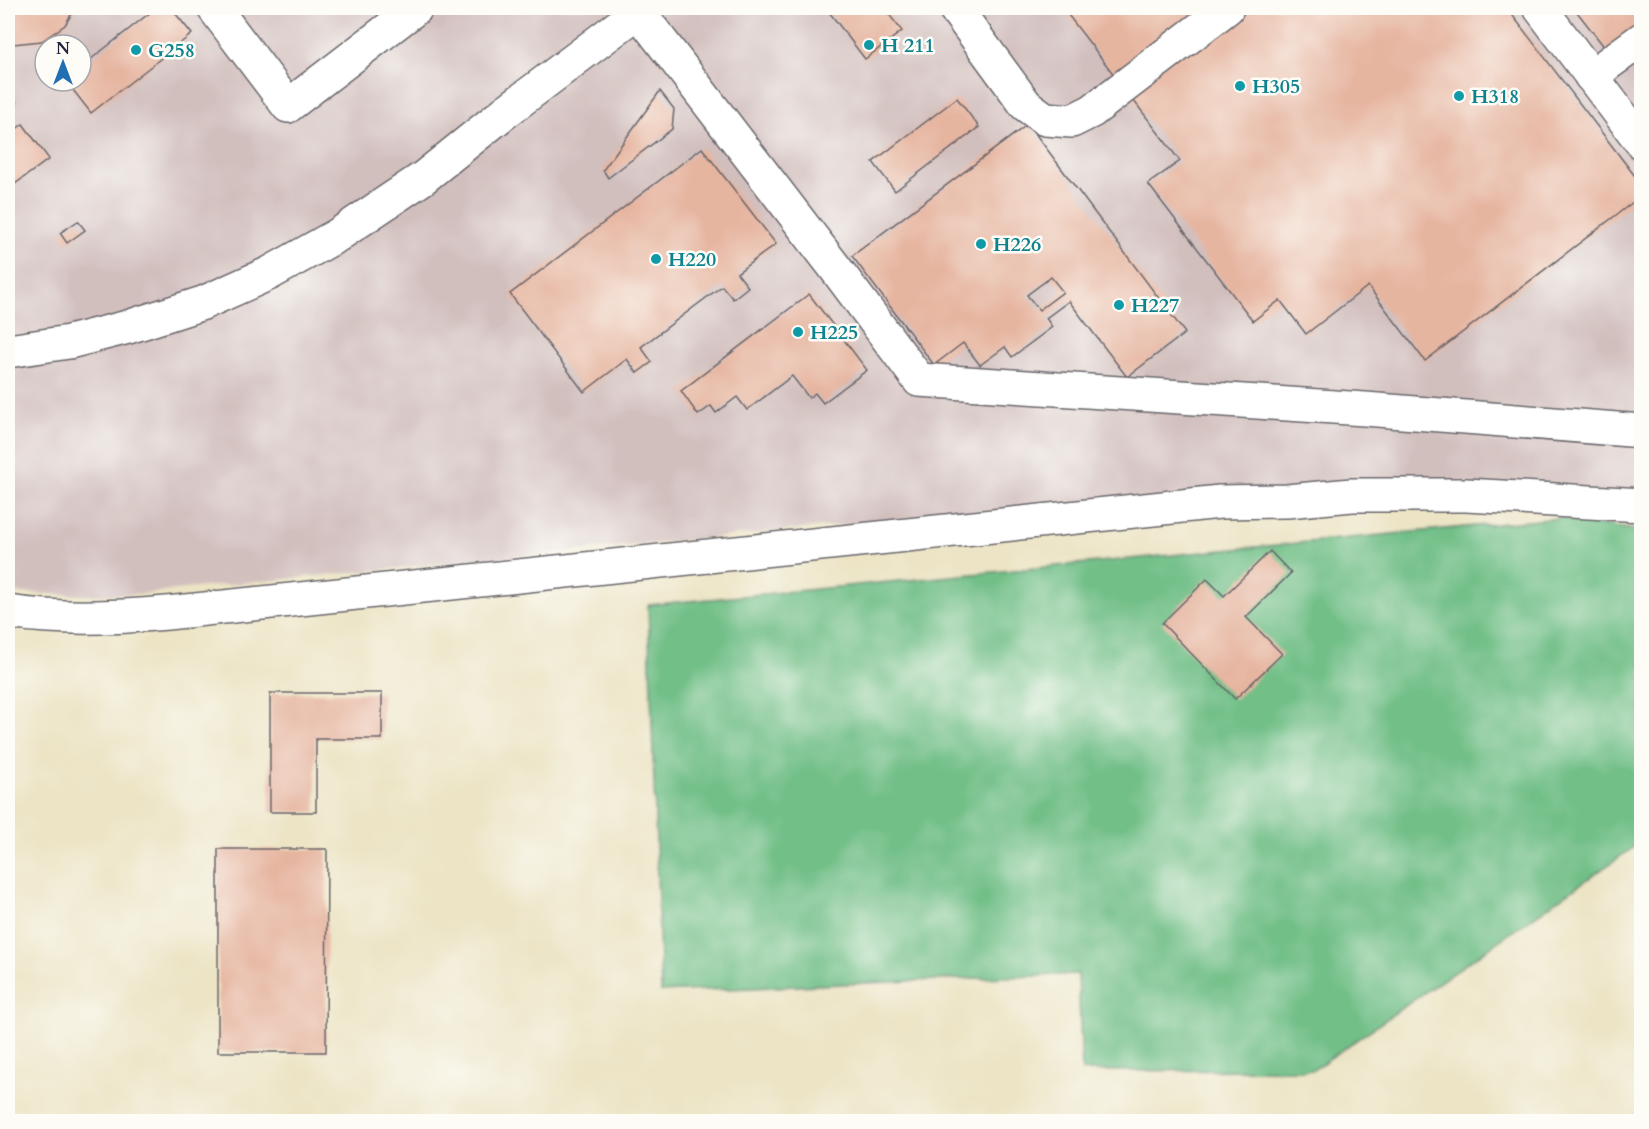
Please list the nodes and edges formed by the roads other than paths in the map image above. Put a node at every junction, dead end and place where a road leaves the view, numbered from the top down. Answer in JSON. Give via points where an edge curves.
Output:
{"nodes":[{"id":1,"x":214,"y":8,"type":"edge"},
{"id":2,"x":416,"y":8,"type":"edge"},
{"id":3,"x":955,"y":8,"type":"edge"},
{"id":4,"x":1227,"y":8,"type":"edge"},
{"id":5,"x":1540,"y":8,"type":"edge"},
{"id":6,"x":646,"y":18,"type":"edge"},
{"id":7,"x":1641,"y":39,"type":"edge"},
{"id":8,"x":1591,"y":76,"type":"junction"},
{"id":9,"x":1641,"y":143,"type":"edge"},
{"id":10,"x":8,"y":351,"type":"edge"},
{"id":11,"x":1641,"y":431,"type":"edge"},
{"id":12,"x":1641,"y":505,"type":"edge"},
{"id":13,"x":8,"y":612,"type":"edge"}],
"edges":[{"from":1,"to":2,"type":"street","via":[[288,106]]},
{"from":3,"to":4,"type":"street","via":[[1026,105],[1045,119],[1072,121],[1092,111]]},
{"from":5,"to":8,"type":"street"},
{"from":6,"to":10,"type":"street","via":[[513,106],[423,178],[338,235],[270,273],[203,303],[128,327],[69,342]]},
{"from":6,"to":11,"type":"street","via":[[919,380]]},
{"from":7,"to":8,"type":"street"},
{"from":8,"to":9,"type":"street"},
{"from":12,"to":13,"type":"street","via":[[1466,495],[1352,495],[1220,502],[124,617],[74,618]]}]}
